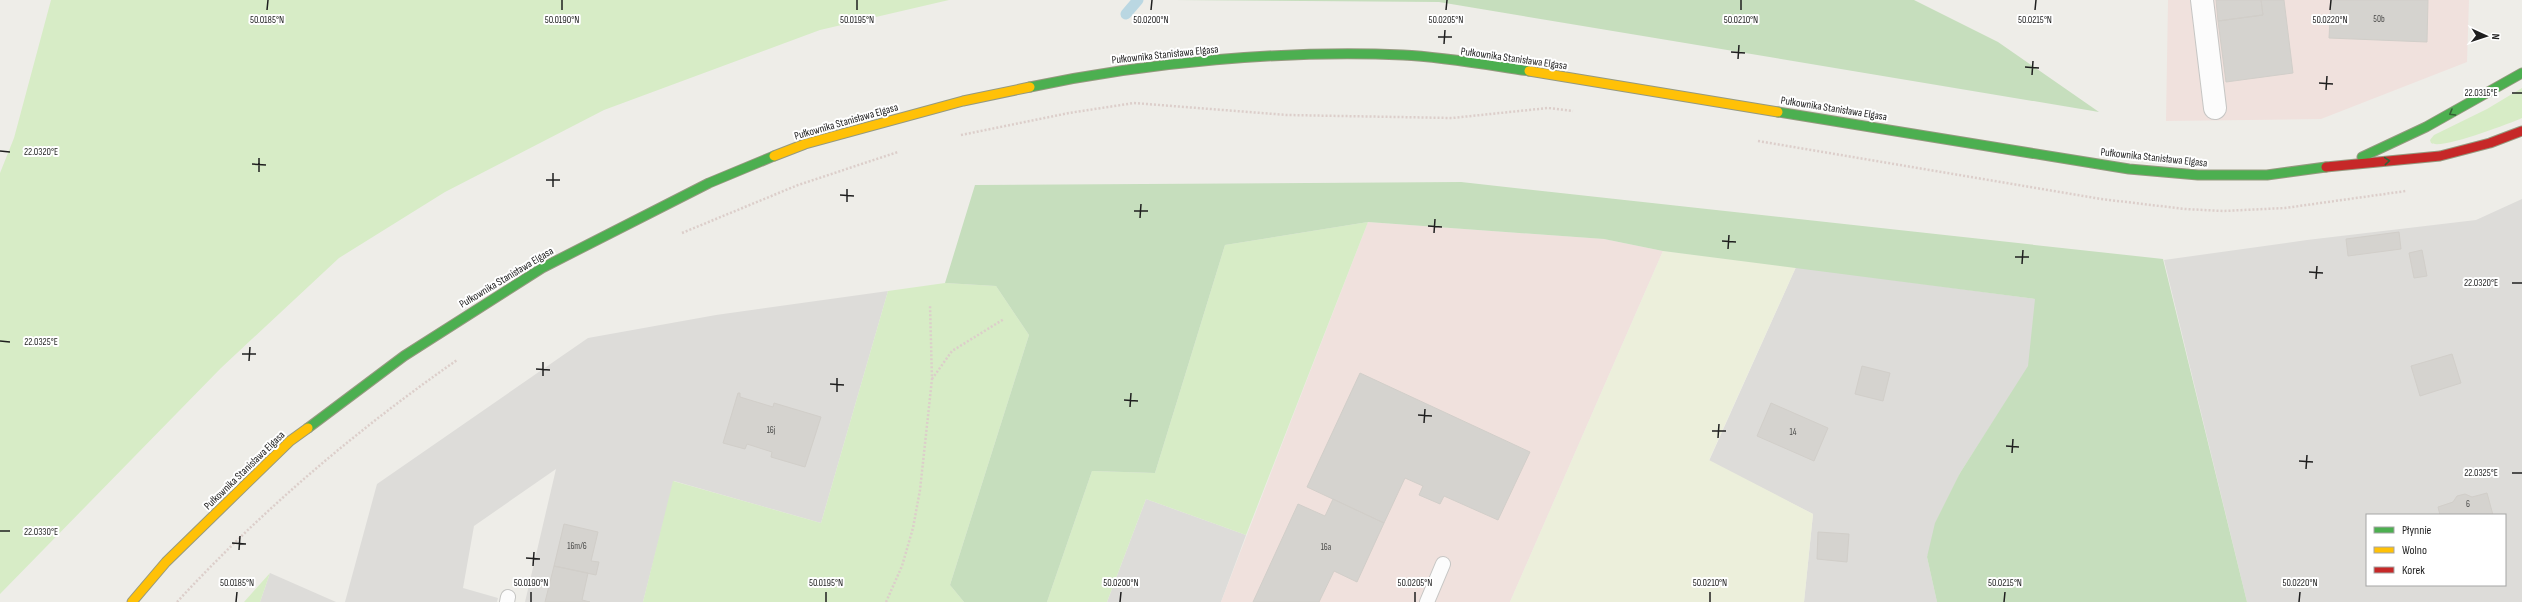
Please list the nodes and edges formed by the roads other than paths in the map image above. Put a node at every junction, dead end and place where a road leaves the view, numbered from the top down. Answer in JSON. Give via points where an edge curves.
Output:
{"nodes":[{"id":1,"x":2202,"y":0,"type":"edge"},
{"id":2,"x":2522,"y":73,"type":"edge"},
{"id":3,"x":2215,"y":108,"type":"dead end"},
{"id":4,"x":2522,"y":131,"type":"edge"},
{"id":5,"x":2348,"y":164,"type":"junction"},
{"id":6,"x":1443,"y":564,"type":"dead end"},
{"id":7,"x":132,"y":602,"type":"edge"},
{"id":8,"x":1428,"y":602,"type":"edge"}],
"edges":[{"from":1,"to":3,"type":"street"},
{"from":2,"to":5,"type":"street","name":"Pułkownika Stanisława Elgasa","one_way":true,"via":[[2426,127]]},
{"from":5,"to":4,"type":"street","name":"Pułkownika Stanisława Elgasa","one_way":true,"via":[[2440,156],[2490,143]]},
{"from":5,"to":7,"type":"street","name":"Pułkownika Stanisława Elgasa","via":[[2267,175],[2198,175],[2129,168],[1497,66],[1404,55],[1267,56],[1090,74],[963,101],[805,144],[709,183],[542,268],[404,356],[290,441],[166,562]]},
{"from":6,"to":8,"type":"lane"}]}
